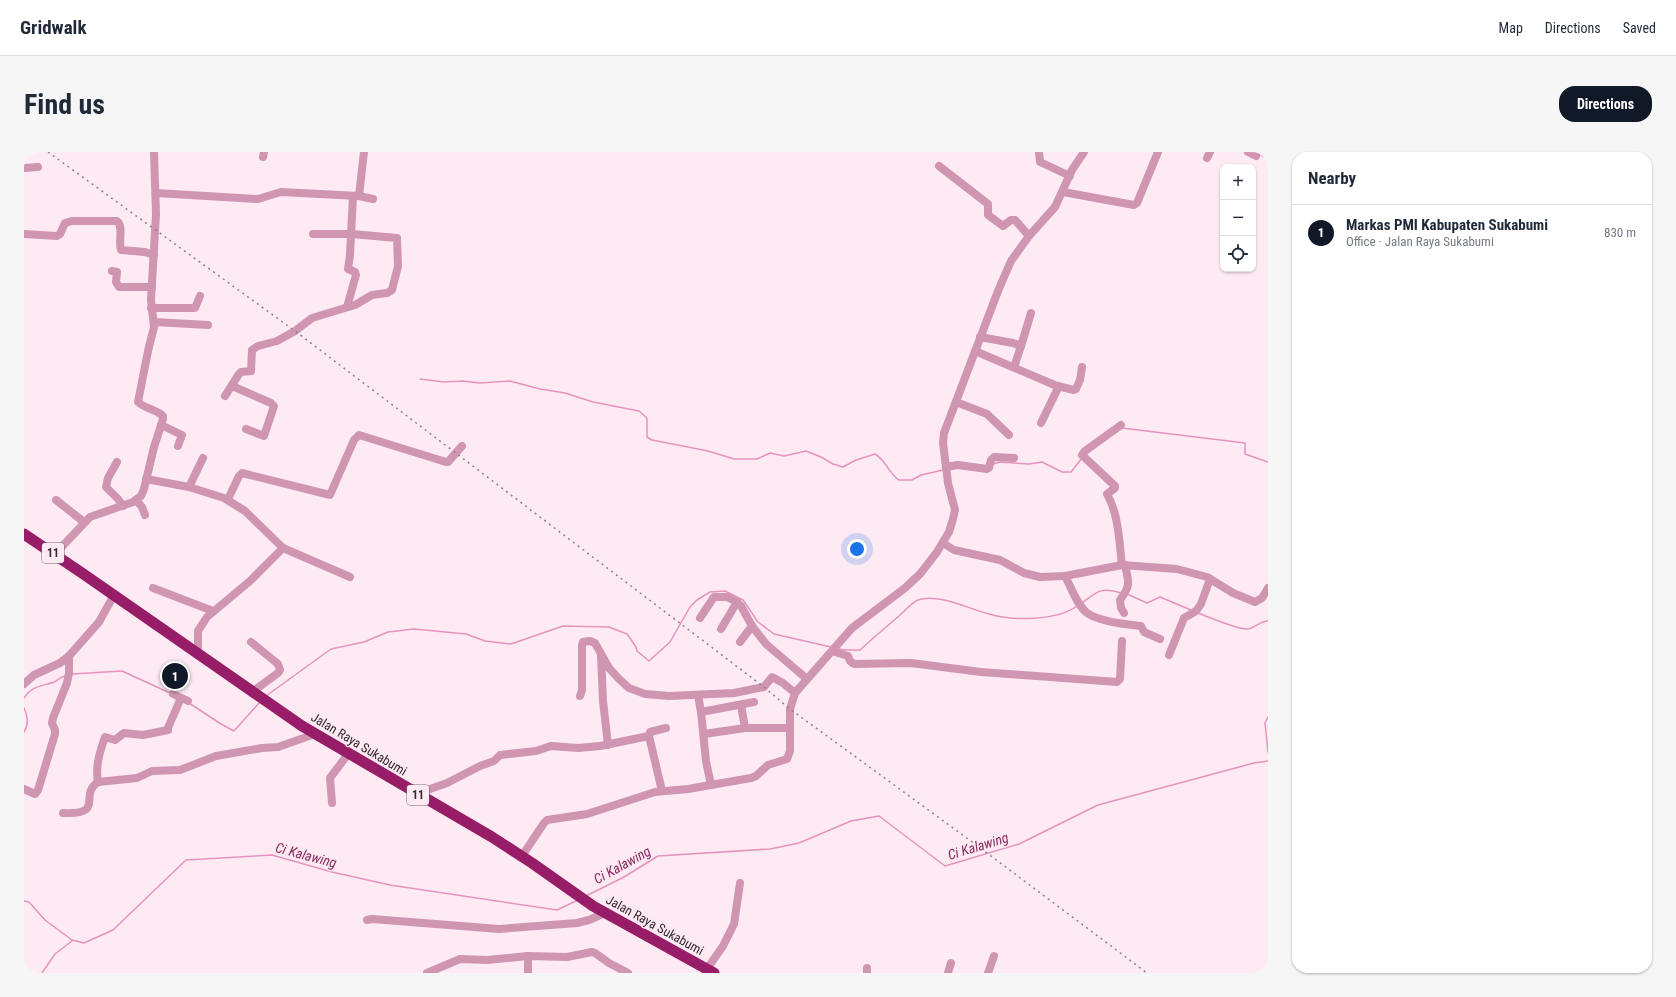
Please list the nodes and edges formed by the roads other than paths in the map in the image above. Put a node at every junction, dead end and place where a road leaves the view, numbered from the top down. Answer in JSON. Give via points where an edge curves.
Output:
{"nodes":[{"id":1,"x":154,"y":152,"type":"edge"},
{"id":2,"x":364,"y":152,"type":"edge"},
{"id":3,"x":1039,"y":152,"type":"edge"},
{"id":4,"x":1084,"y":152,"type":"edge"},
{"id":5,"x":1158,"y":152,"type":"edge"},
{"id":6,"x":1248,"y":152,"type":"edge"},
{"id":7,"x":1256,"y":156,"type":"dead end"},
{"id":8,"x":939,"y":166,"type":"dead end"},
{"id":9,"x":38,"y":167,"type":"dead end"},
{"id":10,"x":24,"y":168,"type":"edge"},
{"id":11,"x":1070,"y":176,"type":"junction"},
{"id":12,"x":1063,"y":192,"type":"junction"},
{"id":13,"x":156,"y":193,"type":"junction"},
{"id":14,"x":356,"y":196,"type":"junction"},
{"id":15,"x":373,"y":199,"type":"dead end"},
{"id":16,"x":24,"y":234,"type":"edge"},
{"id":17,"x":313,"y":234,"type":"dead end"},
{"id":18,"x":352,"y":234,"type":"junction"},
{"id":19,"x":1029,"y":236,"type":"junction"},
{"id":20,"x":154,"y":255,"type":"junction"},
{"id":21,"x":112,"y":270,"type":"dead end"},
{"id":22,"x":152,"y":287,"type":"junction"},
{"id":23,"x":200,"y":296,"type":"dead end"},
{"id":24,"x":347,"y":307,"type":"junction"},
{"id":25,"x":151,"y":308,"type":"junction"},
{"id":26,"x":1031,"y":312,"type":"dead end"},
{"id":27,"x":154,"y":322,"type":"junction"},
{"id":28,"x":208,"y":325,"type":"dead end"},
{"id":29,"x":980,"y":338,"type":"junction"},
{"id":30,"x":1021,"y":346,"type":"junction"},
{"id":31,"x":975,"y":351,"type":"junction"},
{"id":32,"x":1014,"y":367,"type":"junction"},
{"id":33,"x":1082,"y":367,"type":"dead end"},
{"id":34,"x":232,"y":386,"type":"junction"},
{"id":35,"x":1059,"y":386,"type":"junction"},
{"id":36,"x":225,"y":396,"type":"dead end"},
{"id":37,"x":956,"y":402,"type":"junction"},
{"id":38,"x":1041,"y":423,"type":"dead end"},
{"id":39,"x":161,"y":425,"type":"junction"},
{"id":40,"x":1121,"y":425,"type":"dead end"},
{"id":41,"x":246,"y":429,"type":"dead end"},
{"id":42,"x":1009,"y":435,"type":"dead end"},
{"id":43,"x":178,"y":446,"type":"dead end"},
{"id":44,"x":462,"y":446,"type":"dead end"},
{"id":45,"x":203,"y":458,"type":"dead end"},
{"id":46,"x":1014,"y":458,"type":"dead end"},
{"id":47,"x":117,"y":462,"type":"dead end"},
{"id":48,"x":947,"y":468,"type":"junction"},
{"id":49,"x":146,"y":479,"type":"junction"},
{"id":50,"x":189,"y":487,"type":"junction"},
{"id":51,"x":56,"y":500,"type":"dead end"},
{"id":52,"x":136,"y":500,"type":"junction"},
{"id":53,"x":228,"y":500,"type":"junction"},
{"id":54,"x":123,"y":506,"type":"junction"},
{"id":55,"x":145,"y":515,"type":"dead end"},
{"id":56,"x":84,"y":522,"type":"junction"},
{"id":57,"x":24,"y":534,"type":"edge"},
{"id":58,"x":943,"y":543,"type":"junction"},
{"id":59,"x":283,"y":548,"type":"junction"},
{"id":60,"x":55,"y":554,"type":"junction"},
{"id":61,"x":1123,"y":565,"type":"junction"},
{"id":62,"x":1065,"y":576,"type":"junction"},
{"id":63,"x":350,"y":577,"type":"dead end"},
{"id":64,"x":1210,"y":578,"type":"junction"},
{"id":65,"x":153,"y":588,"type":"dead end"},
{"id":66,"x":1268,"y":588,"type":"edge"},
{"id":67,"x":114,"y":595,"type":"junction"},
{"id":68,"x":737,"y":602,"type":"junction"},
{"id":69,"x":212,"y":611,"type":"junction"},
{"id":70,"x":1124,"y":613,"type":"dead end"},
{"id":71,"x":700,"y":618,"type":"dead end"},
{"id":72,"x":752,"y":626,"type":"junction"},
{"id":73,"x":721,"y":629,"type":"dead end"},
{"id":74,"x":1160,"y":639,"type":"dead end"},
{"id":75,"x":1122,"y":641,"type":"dead end"},
{"id":76,"x":251,"y":642,"type":"dead end"},
{"id":77,"x":740,"y":642,"type":"dead end"},
{"id":78,"x":832,"y":651,"type":"junction"},
{"id":79,"x":196,"y":652,"type":"junction"},
{"id":80,"x":601,"y":655,"type":"junction"},
{"id":81,"x":1169,"y":655,"type":"dead end"},
{"id":82,"x":69,"y":656,"type":"junction"},
{"id":83,"x":807,"y":679,"type":"junction"},
{"id":84,"x":24,"y":684,"type":"edge"},
{"id":85,"x":795,"y":692,"type":"junction"},
{"id":86,"x":253,"y":693,"type":"junction"},
{"id":87,"x":173,"y":694,"type":"dead end"},
{"id":88,"x":698,"y":695,"type":"junction"},
{"id":89,"x":580,"y":696,"type":"dead end"},
{"id":90,"x":754,"y":702,"type":"dead end"},
{"id":91,"x":741,"y":705,"type":"junction"},
{"id":92,"x":701,"y":712,"type":"junction"},
{"id":93,"x":666,"y":728,"type":"dead end"},
{"id":94,"x":745,"y":728,"type":"junction"},
{"id":95,"x":789,"y":728,"type":"junction"},
{"id":96,"x":315,"y":734,"type":"junction"},
{"id":97,"x":704,"y":734,"type":"junction"},
{"id":98,"x":649,"y":736,"type":"junction"},
{"id":99,"x":608,"y":745,"type":"junction"},
{"id":100,"x":348,"y":754,"type":"junction"},
{"id":101,"x":98,"y":782,"type":"junction"},
{"id":102,"x":711,"y":786,"type":"junction"},
{"id":103,"x":24,"y":789,"type":"edge"},
{"id":104,"x":662,"y":791,"type":"junction"},
{"id":105,"x":416,"y":794,"type":"junction"},
{"id":106,"x":332,"y":803,"type":"dead end"},
{"id":107,"x":63,"y":813,"type":"dead end"},
{"id":108,"x":522,"y":856,"type":"junction"},
{"id":109,"x":740,"y":883,"type":"dead end"},
{"id":110,"x":604,"y":913,"type":"junction"},
{"id":111,"x":367,"y":920,"type":"dead end"},
{"id":112,"x":528,"y":956,"type":"junction"},
{"id":113,"x":994,"y":956,"type":"dead end"},
{"id":114,"x":951,"y":963,"type":"dead end"},
{"id":115,"x":710,"y":971,"type":"edge"},
{"id":116,"x":427,"y":973,"type":"edge"},
{"id":117,"x":528,"y":973,"type":"edge"},
{"id":118,"x":628,"y":973,"type":"edge"},
{"id":119,"x":948,"y":973,"type":"edge"},
{"id":120,"x":988,"y":973,"type":"edge"}],
"edges":[{"from":1,"to":13,"type":"street"},
{"from":2,"to":14,"type":"street"},
{"from":3,"to":11,"type":"street","via":[[1040,162]]},
{"from":4,"to":11,"type":"street"},
{"from":5,"to":12,"type":"street","via":[[1134,205]]},
{"from":6,"to":7,"type":"street"},
{"from":8,"to":19,"type":"street","via":[[988,204],[988,214],[998,224],[1003,226],[1015,220]]},
{"from":9,"to":10,"type":"street"},
{"from":11,"to":12,"type":"street"},
{"from":12,"to":19,"type":"street","via":[[1052,211]]},
{"from":13,"to":14,"type":"street","via":[[258,199],[281,192]]},
{"from":13,"to":20,"type":"street"},
{"from":14,"to":15,"type":"street"},
{"from":14,"to":18,"type":"street"},
{"from":16,"to":20,"type":"street","via":[[56,236],[60,234],[64,223],[72,221],[117,221],[120,226],[121,250]]},
{"from":17,"to":18,"type":"street"},
{"from":18,"to":24,"type":"street","via":[[348,269],[356,275]]},
{"from":18,"to":24,"type":"street","via":[[397,238],[398,266],[390,292],[372,295],[355,306]]},
{"from":19,"to":29,"type":"street","via":[[1011,261]]},
{"from":20,"to":22,"type":"street"},
{"from":21,"to":22,"type":"street","via":[[116,272],[119,287]]},
{"from":22,"to":25,"type":"street"},
{"from":23,"to":25,"type":"street","via":[[195,308]]},
{"from":24,"to":34,"type":"street","via":[[312,318],[277,341],[253,348],[251,371],[241,372]]},
{"from":25,"to":27,"type":"street"},
{"from":26,"to":30,"type":"street"},
{"from":27,"to":28,"type":"street"},
{"from":27,"to":39,"type":"street","via":[[138,402],[162,415]]},
{"from":29,"to":30,"type":"street"},
{"from":29,"to":31,"type":"street"},
{"from":30,"to":32,"type":"street"},
{"from":31,"to":32,"type":"street"},
{"from":31,"to":37,"type":"street"},
{"from":32,"to":35,"type":"street"},
{"from":33,"to":35,"type":"street","via":[[1076,389]]},
{"from":34,"to":36,"type":"street"},
{"from":34,"to":41,"type":"street","via":[[274,406],[264,436]]},
{"from":35,"to":38,"type":"street"},
{"from":37,"to":42,"type":"street","via":[[987,414]]},
{"from":37,"to":48,"type":"street","via":[[942,438]]},
{"from":39,"to":43,"type":"street","via":[[182,435]]},
{"from":39,"to":49,"type":"street"},
{"from":40,"to":61,"type":"street","via":[[1082,454],[1115,486],[1107,494],[1111,500]]},
{"from":44,"to":53,"type":"street","via":[[446,462],[359,435],[354,440],[330,495],[242,473],[238,476]]},
{"from":45,"to":50,"type":"street"},
{"from":46,"to":48,"type":"street","via":[[994,457],[987,469],[958,465]]},
{"from":47,"to":54,"type":"street","via":[[106,487]]},
{"from":48,"to":58,"type":"street","via":[[955,510]]},
{"from":49,"to":50,"type":"street"},
{"from":49,"to":52,"type":"street","via":[[142,494]]},
{"from":50,"to":53,"type":"street"},
{"from":51,"to":56,"type":"street"},
{"from":52,"to":54,"type":"street"},
{"from":52,"to":55,"type":"street"},
{"from":53,"to":59,"type":"street","via":[[256,520]]},
{"from":54,"to":56,"type":"street","via":[[92,516]]},
{"from":56,"to":60,"type":"street"},
{"from":57,"to":60,"type":"highway","number":"11"},
{"from":58,"to":62,"type":"street","via":[[954,550],[1000,560],[1030,575]]},
{"from":58,"to":78,"type":"street","via":[[915,580],[852,628]]},
{"from":59,"to":63,"type":"street"},
{"from":59,"to":69,"type":"street","via":[[241,589]]},
{"from":60,"to":67,"type":"highway","name":"Jalan Raya Sukabumi","number":"11"},
{"from":61,"to":62,"type":"street"},
{"from":61,"to":64,"type":"street","via":[[1172,568]]},
{"from":61,"to":70,"type":"street","via":[[1129,584],[1128,590],[1120,600]]},
{"from":62,"to":74,"type":"street","via":[[1088,613],[1115,622],[1141,626],[1144,632]]},
{"from":64,"to":66,"type":"street","via":[[1233,593],[1255,602],[1260,600]]},
{"from":64,"to":81,"type":"street","via":[[1201,604],[1196,611],[1184,618]]},
{"from":65,"to":69,"type":"street"},
{"from":67,"to":79,"type":"highway","name":"Jalan Raya Sukabumi","number":"11"},
{"from":67,"to":82,"type":"street","via":[[100,622]]},
{"from":68,"to":71,"type":"street","via":[[727,597],[714,597]]},
{"from":68,"to":72,"type":"street"},
{"from":68,"to":73,"type":"street"},
{"from":69,"to":79,"type":"street","via":[[198,631]]},
{"from":72,"to":77,"type":"street"},
{"from":72,"to":83,"type":"street","via":[[770,648]]},
{"from":75,"to":78,"type":"street","via":[[1120,679],[1117,682],[981,672],[911,663],[854,664],[848,656]]},
{"from":76,"to":86,"type":"street","via":[[278,664],[280,670]]},
{"from":78,"to":83,"type":"street"},
{"from":79,"to":86,"type":"highway","name":"Jalan Raya Sukabumi","number":"11"},
{"from":80,"to":88,"type":"street","via":[[613,674],[634,691],[662,696]]},
{"from":80,"to":89,"type":"street","via":[[593,642],[582,643]]},
{"from":80,"to":99,"type":"street"},
{"from":82,"to":84,"type":"street"},
{"from":82,"to":103,"type":"street","via":[[68,679],[53,718],[55,734],[38,790],[35,794]]},
{"from":83,"to":85,"type":"street"},
{"from":85,"to":88,"type":"street","via":[[772,677],[764,687],[728,694]]},
{"from":85,"to":95,"type":"street","via":[[790,709]]},
{"from":86,"to":96,"type":"highway","name":"Jalan Raya Sukabumi","number":"11"},
{"from":87,"to":101,"type":"street","via":[[185,699],[168,730],[143,735],[124,733],[115,740],[105,737],[97,763]]},
{"from":88,"to":92,"type":"street"},
{"from":90,"to":91,"type":"street"},
{"from":91,"to":92,"type":"street"},
{"from":91,"to":94,"type":"street"},
{"from":92,"to":97,"type":"street"},
{"from":93,"to":98,"type":"street","via":[[650,732]]},
{"from":94,"to":95,"type":"street"},
{"from":94,"to":97,"type":"street"},
{"from":95,"to":102,"type":"street","via":[[790,751],[786,760],[768,765],[754,778]]},
{"from":96,"to":100,"type":"highway","name":"Jalan Raya Sukabumi","number":"11"},
{"from":96,"to":101,"type":"street","via":[[278,747],[216,756],[180,770],[152,771],[137,778]]},
{"from":97,"to":102,"type":"street"},
{"from":98,"to":99,"type":"street"},
{"from":98,"to":104,"type":"street"},
{"from":99,"to":105,"type":"street","via":[[578,748],[551,746],[498,755],[494,761],[448,783]]},
{"from":100,"to":105,"type":"highway","name":"Jalan Raya Sukabumi","number":"11"},
{"from":100,"to":106,"type":"street","via":[[330,778]]},
{"from":101,"to":107,"type":"street","via":[[92,788],[86,810]]},
{"from":102,"to":104,"type":"street"},
{"from":104,"to":108,"type":"street","via":[[587,814],[548,820]]},
{"from":105,"to":108,"type":"highway","name":"Jalan Raya Sukabumi","number":"11"},
{"from":108,"to":110,"type":"highway","name":"Jalan Raya Sukabumi","number":"11"},
{"from":109,"to":115,"type":"street","via":[[734,924]]},
{"from":110,"to":111,"type":"street","via":[[577,923],[499,929]]},
{"from":110,"to":115,"type":"highway","name":"Jalan Raya Sukabumi","number":"11"},
{"from":112,"to":116,"type":"street","via":[[487,960],[460,959]]},
{"from":112,"to":117,"type":"street"},
{"from":112,"to":118,"type":"street","via":[[567,957],[595,953]]},
{"from":113,"to":120,"type":"street"},
{"from":114,"to":119,"type":"street"}]}
